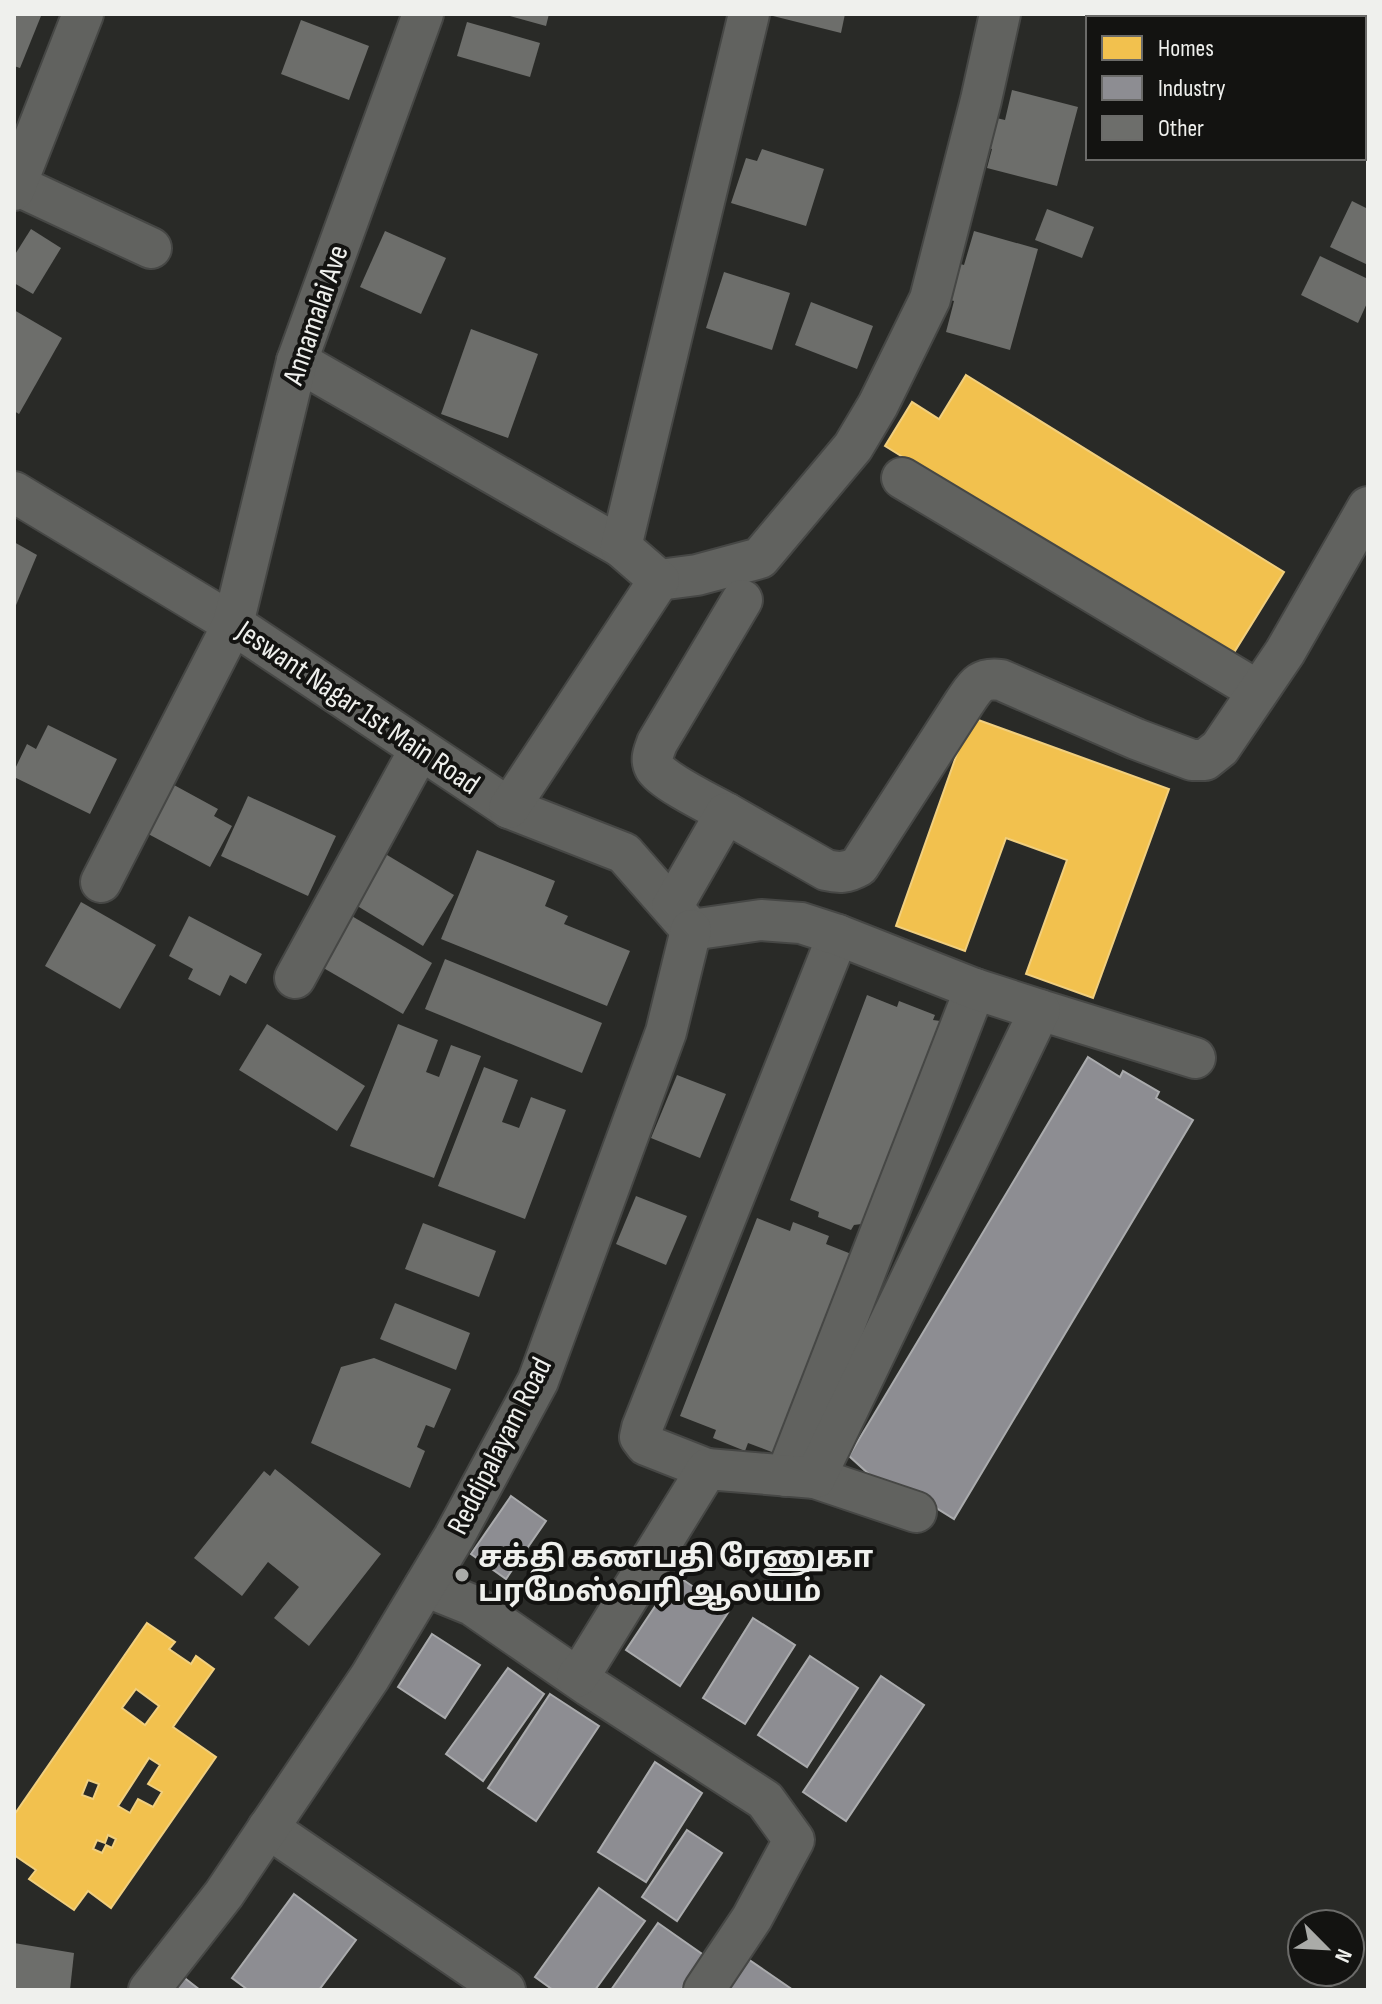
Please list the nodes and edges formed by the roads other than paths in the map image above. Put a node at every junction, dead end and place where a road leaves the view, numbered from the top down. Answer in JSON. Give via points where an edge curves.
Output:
{"nodes":[{"id":1,"x":83,"y":14,"type":"edge"},
{"id":2,"x":423,"y":14,"type":"edge"},
{"id":3,"x":749,"y":14,"type":"edge"},
{"id":4,"x":1000,"y":14,"type":"edge"},
{"id":5,"x":15,"y":188,"type":"edge"},
{"id":6,"x":151,"y":248,"type":"dead end"},
{"id":7,"x":297,"y":361,"type":"junction"},
{"id":8,"x":902,"y":478,"type":"dead end"},
{"id":9,"x":14,"y":492,"type":"edge"},
{"id":10,"x":1368,"y":507,"type":"edge"},
{"id":11,"x":621,"y":547,"type":"junction"},
{"id":12,"x":659,"y":580,"type":"junction"},
{"id":13,"x":742,"y":600,"type":"dead end"},
{"id":14,"x":233,"y":624,"type":"junction"},
{"id":15,"x":1258,"y":691,"type":"junction"},
{"id":16,"x":420,"y":749,"type":"junction"},
{"id":17,"x":509,"y":808,"type":"junction"},
{"id":18,"x":726,"y":813,"type":"junction"},
{"id":19,"x":101,"y":882,"type":"dead end"},
{"id":20,"x":682,"y":918,"type":"junction"},
{"id":21,"x":838,"y":935,"type":"junction"},
{"id":22,"x":295,"y":978,"type":"dead end"},
{"id":23,"x":975,"y":989,"type":"junction"},
{"id":24,"x":1040,"y":1010,"type":"junction"},
{"id":25,"x":1195,"y":1058,"type":"dead end"},
{"id":26,"x":707,"y":1469,"type":"junction"},
{"id":27,"x":800,"y":1477,"type":"junction"},
{"id":28,"x":916,"y":1512,"type":"dead end"},
{"id":29,"x":425,"y":1586,"type":"junction"},
{"id":30,"x":577,"y":1677,"type":"junction"},
{"id":31,"x":268,"y":1828,"type":"junction"},
{"id":32,"x":149,"y":1990,"type":"edge"},
{"id":33,"x":505,"y":1990,"type":"edge"},
{"id":34,"x":704,"y":1990,"type":"edge"}],
"edges":[{"from":1,"to":5,"type":"street"},
{"from":2,"to":7,"type":"street","name":"Annamalai Ave"},
{"from":3,"to":11,"type":"street"},
{"from":4,"to":12,"type":"street","via":[[930,299],[853,447],[760,558]]},
{"from":5,"to":6,"type":"street"},
{"from":7,"to":11,"type":"street"},
{"from":7,"to":14,"type":"street","name":"Annamalai Ave"},
{"from":8,"to":15,"type":"street"},
{"from":9,"to":14,"type":"street","name":"Jeswant Nagar 1st Main Road"},
{"from":10,"to":15,"type":"street"},
{"from":11,"to":12,"type":"street"},
{"from":12,"to":17,"type":"street"},
{"from":13,"to":18,"type":"street","via":[[652,758],[655,770],[665,778]]},
{"from":14,"to":16,"type":"street","name":"Jeswant Nagar 1st Main Road"},
{"from":14,"to":19,"type":"street","name":"Annamalai Ave"},
{"from":15,"to":18,"type":"street","via":[[1220,748],[1205,760],[1192,760],[1001,680],[981,681],[859,866],[849,872],[826,870]]},
{"from":16,"to":17,"type":"street","name":"Jeswant Nagar 1st Main Road"},
{"from":16,"to":22,"type":"street"},
{"from":17,"to":20,"type":"street","name":"Jeswant Nagar 1st Main Road","via":[[624,853]]},
{"from":18,"to":20,"type":"street","name":"Reddipalayam Road"},
{"from":20,"to":21,"type":"street","via":[[801,923]]},
{"from":20,"to":29,"type":"street","name":"Reddipalayam Road","via":[[666,1032],[538,1381]]},
{"from":21,"to":23,"type":"street"},
{"from":21,"to":26,"type":"street","via":[[642,1428],[640,1437],[646,1445]]},
{"from":23,"to":24,"type":"street"},
{"from":23,"to":27,"type":"street"},
{"from":24,"to":25,"type":"street"},
{"from":24,"to":27,"type":"street"},
{"from":26,"to":27,"type":"street"},
{"from":26,"to":30,"type":"street"},
{"from":27,"to":28,"type":"street"},
{"from":29,"to":30,"type":"street","via":[[472,1605]]},
{"from":29,"to":31,"type":"street","name":"Reddipalayam Road"},
{"from":30,"to":34,"type":"street","via":[[765,1800],[794,1840],[752,1918]]},
{"from":31,"to":32,"type":"street","name":"Reddipalayam Road"},
{"from":31,"to":33,"type":"street"}]}
